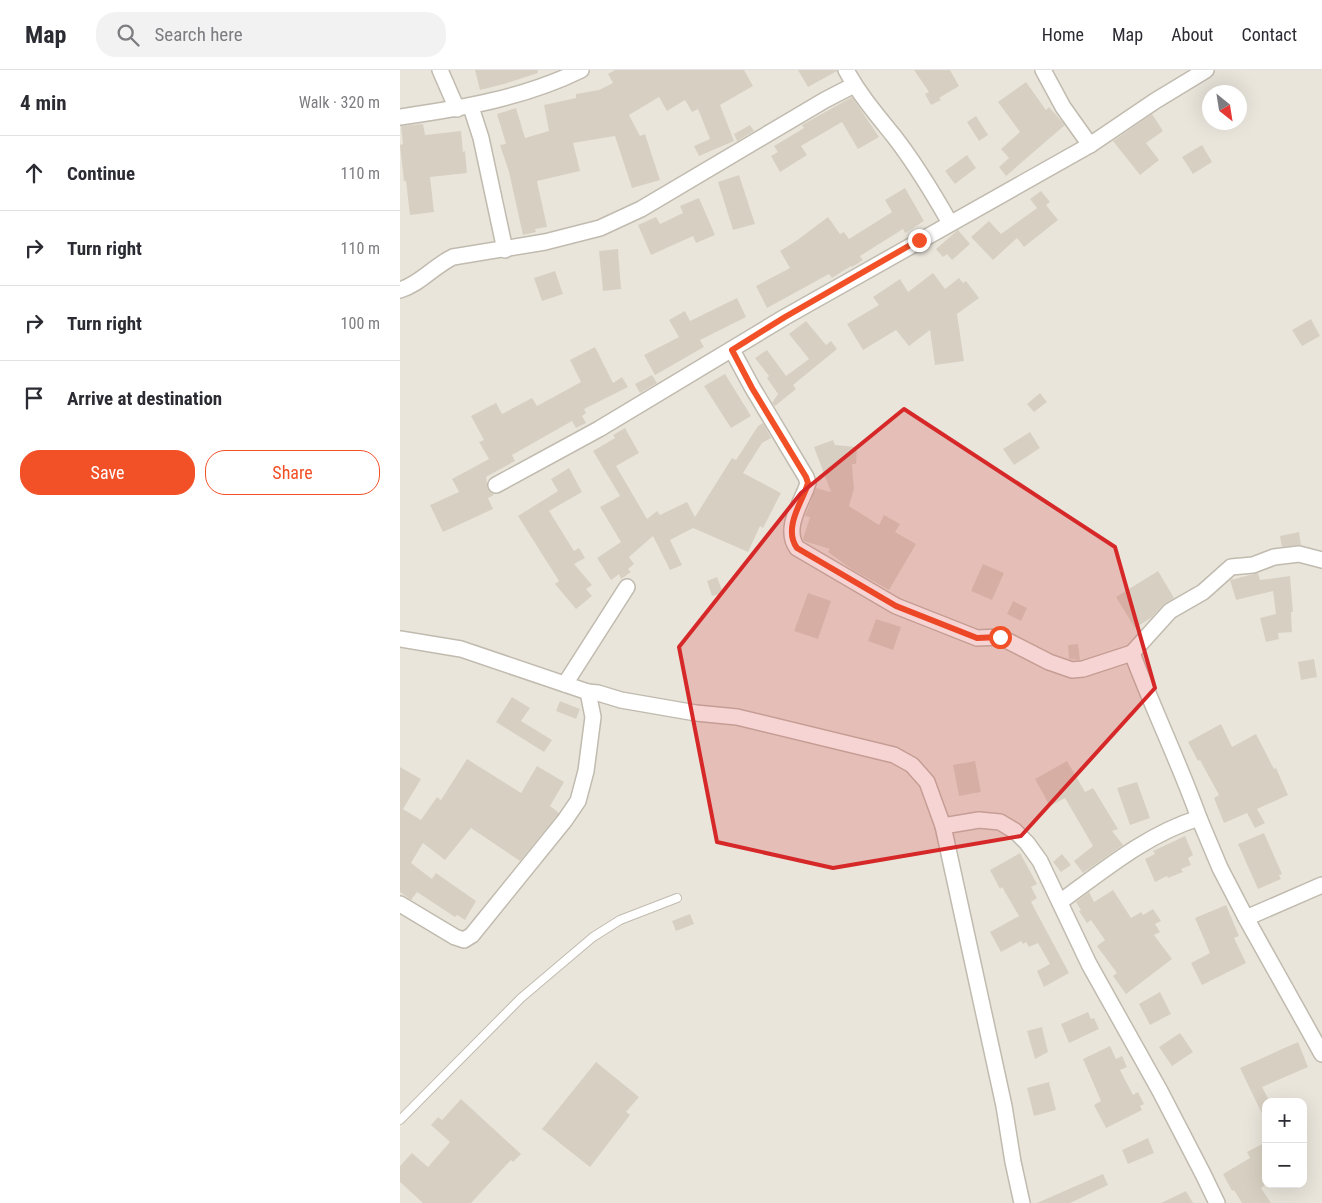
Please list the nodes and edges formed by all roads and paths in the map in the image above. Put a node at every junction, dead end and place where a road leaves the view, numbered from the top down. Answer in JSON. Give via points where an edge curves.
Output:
{"nodes":[{"id":1,"x":440,"y":70,"type":"edge"},
{"id":2,"x":581,"y":70,"type":"edge"},
{"id":3,"x":846,"y":70,"type":"edge"},
{"id":4,"x":1043,"y":70,"type":"edge"},
{"id":5,"x":1206,"y":70,"type":"edge"},
{"id":6,"x":854,"y":85,"type":"junction"},
{"id":7,"x":464,"y":108,"type":"junction"},
{"id":8,"x":400,"y":118,"type":"edge"},
{"id":9,"x":1090,"y":145,"type":"junction"},
{"id":10,"x":950,"y":223,"type":"junction"},
{"id":11,"x":505,"y":250,"type":"junction"},
{"id":12,"x":400,"y":290,"type":"edge"},
{"id":13,"x":732,"y":350,"type":"junction"},
{"id":14,"x":496,"y":485,"type":"dead end"},
{"id":15,"x":1322,"y":560,"type":"edge"},
{"id":16,"x":627,"y":587,"type":"dead end"},
{"id":17,"x":400,"y":638,"type":"edge"},
{"id":18,"x":1132,"y":653,"type":"junction"},
{"id":19,"x":565,"y":684,"type":"junction"},
{"id":20,"x":588,"y":692,"type":"junction"},
{"id":21,"x":1199,"y":818,"type":"junction"},
{"id":22,"x":943,"y":826,"type":"junction"},
{"id":23,"x":1322,"y":885,"type":"edge"},
{"id":24,"x":677,"y":898,"type":"dead end"},
{"id":25,"x":1060,"y":902,"type":"junction"},
{"id":26,"x":400,"y":904,"type":"edge"},
{"id":27,"x":1246,"y":918,"type":"junction"},
{"id":28,"x":1322,"y":1054,"type":"edge"},
{"id":29,"x":400,"y":1120,"type":"edge"},
{"id":30,"x":1022,"y":1203,"type":"edge"},
{"id":31,"x":1217,"y":1203,"type":"edge"}],
"edges":[{"from":1,"to":7,"type":"street"},
{"from":2,"to":7,"type":"street","via":[[516,96]]},
{"from":3,"to":6,"type":"street"},
{"from":4,"to":9,"type":"street"},
{"from":5,"to":9,"type":"street"},
{"from":6,"to":10,"type":"street","via":[[894,136]]},
{"from":6,"to":11,"type":"street","via":[[641,209],[600,228]]},
{"from":7,"to":8,"type":"street"},
{"from":7,"to":11,"type":"street","via":[[481,138]]},
{"from":9,"to":10,"type":"street"},
{"from":10,"to":13,"type":"street"},
{"from":11,"to":12,"type":"street","via":[[453,257]]},
{"from":13,"to":14,"type":"street"},
{"from":13,"to":18,"type":"street","via":[[808,483],[792,528],[797,548],[896,606],[977,638],[1000,637],[1072,670]]},
{"from":15,"to":18,"type":"street","via":[[1299,554],[1231,567],[1203,592],[1170,611]]},
{"from":16,"to":19,"type":"street"},
{"from":17,"to":19,"type":"street","via":[[461,649]]},
{"from":18,"to":21,"type":"street"},
{"from":19,"to":20,"type":"street"},
{"from":20,"to":22,"type":"street","via":[[696,713],[737,717],[894,755],[912,765],[927,782]]},
{"from":20,"to":26,"type":"street","via":[[593,717],[586,771],[578,801],[472,935],[464,940],[455,937]]},
{"from":21,"to":25,"type":"street","via":[[1175,825],[1119,858]]},
{"from":21,"to":27,"type":"street"},
{"from":22,"to":25,"type":"street","via":[[979,820],[1000,822],[1027,843],[1040,861]]},
{"from":22,"to":30,"type":"street"},
{"from":23,"to":27,"type":"street"},
{"from":24,"to":29,"type":"lane","via":[[620,920],[593,937],[521,998]]},
{"from":25,"to":31,"type":"street","via":[[1089,964]]},
{"from":27,"to":28,"type":"street"}]}
